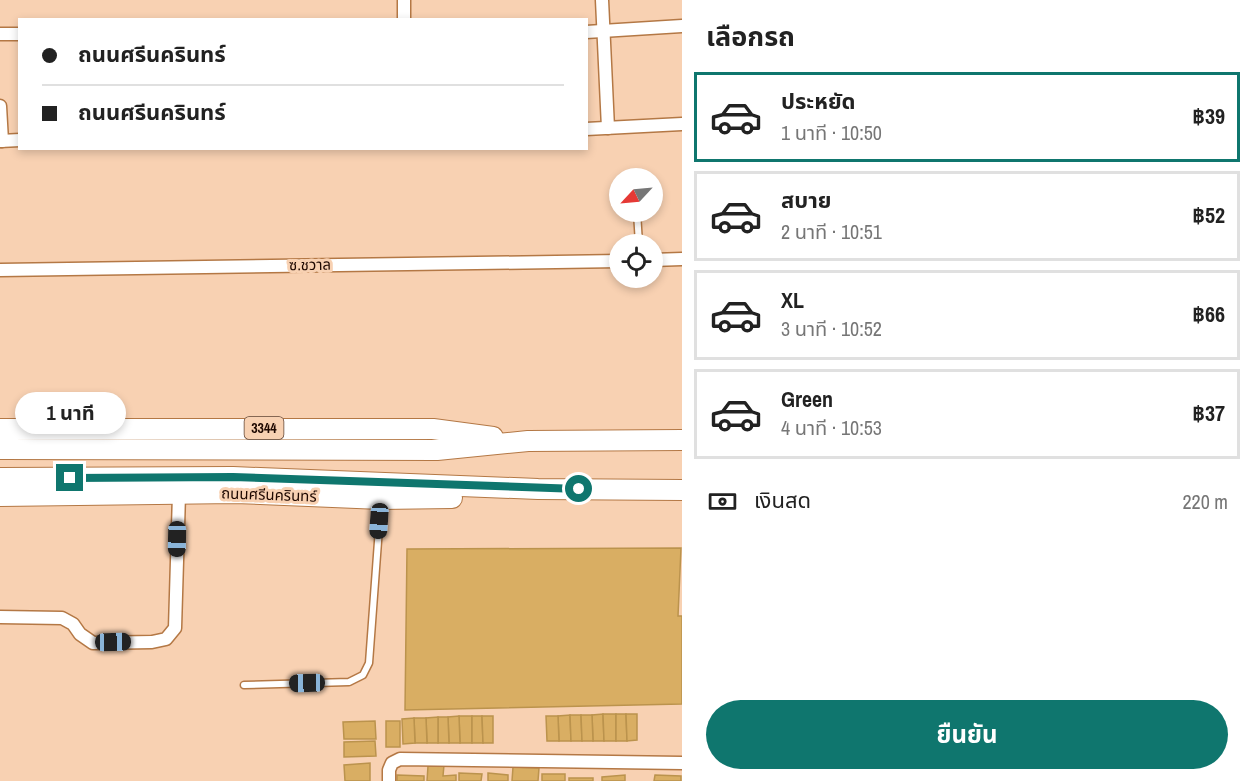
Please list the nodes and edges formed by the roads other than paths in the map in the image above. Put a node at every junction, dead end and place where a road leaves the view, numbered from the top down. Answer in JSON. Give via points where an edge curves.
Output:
{"nodes":[{"id":1,"x":404,"y":0,"type":"edge"},
{"id":2,"x":602,"y":0,"type":"edge"},
{"id":3,"x":404,"y":18,"type":"edge"},
{"id":4,"x":682,"y":26,"type":"edge"},
{"id":5,"x":603,"y":31,"type":"junction"},
{"id":6,"x":588,"y":32,"type":"edge"},
{"id":7,"x":0,"y":34,"type":"edge"},
{"id":8,"x":18,"y":34,"type":"edge"},
{"id":9,"x":0,"y":106,"type":"edge"},
{"id":10,"x":682,"y":124,"type":"edge"},
{"id":11,"x":608,"y":128,"type":"junction"},
{"id":12,"x":588,"y":129,"type":"edge"},
{"id":13,"x":18,"y":140,"type":"edge"},
{"id":14,"x":1,"y":141,"type":"edge"},
{"id":15,"x":682,"y":259,"type":"edge"},
{"id":16,"x":663,"y":260,"type":"edge"},
{"id":17,"x":609,"y":261,"type":"edge"},
{"id":18,"x":0,"y":270,"type":"edge"},
{"id":19,"x":0,"y":429,"type":"edge"},
{"id":20,"x":682,"y":440,"type":"edge"},
{"id":21,"x":528,"y":441,"type":"junction"},
{"id":22,"x":0,"y":449,"type":"edge"},
{"id":23,"x":0,"y":478,"type":"edge"},
{"id":24,"x":538,"y":489,"type":"junction"},
{"id":25,"x":682,"y":490,"type":"edge"},
{"id":26,"x":178,"y":494,"type":"junction"},
{"id":27,"x":0,"y":496,"type":"edge"},
{"id":28,"x":381,"y":499,"type":"junction"},
{"id":29,"x":0,"y":618,"type":"edge"},
{"id":30,"x":244,"y":685,"type":"dead end"},
{"id":31,"x":682,"y":763,"type":"edge"},
{"id":32,"x":388,"y":781,"type":"edge"}],
"edges":[{"from":1,"to":3,"type":"street"},
{"from":2,"to":5,"type":"street"},
{"from":4,"to":5,"type":"street"},
{"from":5,"to":6,"type":"street"},
{"from":5,"to":11,"type":"street"},
{"from":7,"to":8,"type":"street"},
{"from":9,"to":14,"type":"street"},
{"from":10,"to":11,"type":"street"},
{"from":11,"to":12,"type":"street"},
{"from":13,"to":14,"type":"street"},
{"from":15,"to":16,"type":"street"},
{"from":17,"to":18,"type":"street","name":"ซ.ชวาล"},
{"from":19,"to":21,"type":"main road","number":"3344","via":[[433,429]]},
{"from":20,"to":21,"type":"main road","number":"3344"},
{"from":21,"to":22,"type":"main road","number":"3344","via":[[437,450]]},
{"from":23,"to":24,"type":"main road","name":"ถนนศรีนครินทร์","via":[[233,477]]},
{"from":24,"to":25,"type":"main road","name":"ถนนศรีนครินทร์"},
{"from":24,"to":28,"type":"main road","name":"ถนนศรีนครินทร์","via":[[450,498]]},
{"from":26,"to":27,"type":"main road","name":"ถนนศรีนครินทร์"},
{"from":26,"to":28,"type":"main road","name":"ถนนศรีนครินทร์"},
{"from":26,"to":29,"type":"street","via":[[175,628],[166,639],[93,643],[62,618]]},
{"from":28,"to":30,"type":"lane","via":[[369,663],[363,675],[349,682]]},
{"from":31,"to":32,"type":"street","via":[[400,759],[392,763]]}]}
